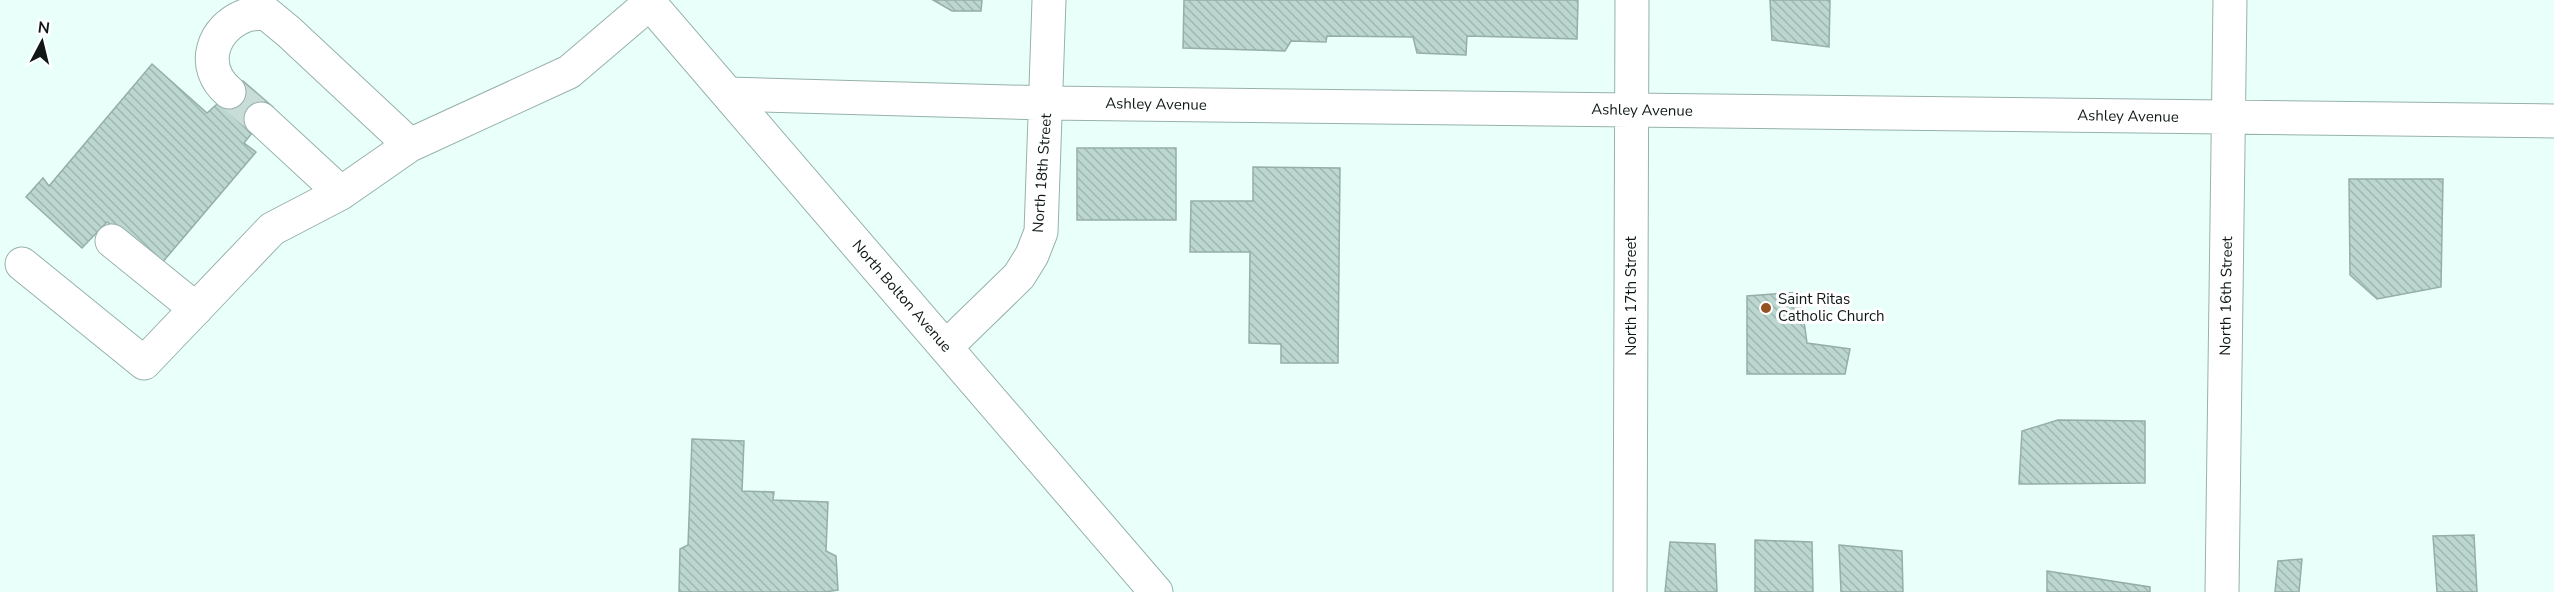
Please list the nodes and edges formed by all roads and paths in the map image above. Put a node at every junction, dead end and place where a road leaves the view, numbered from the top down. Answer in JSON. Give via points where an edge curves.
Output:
{"nodes":[{"id":1,"x":1049,"y":0,"type":"edge"},
{"id":2,"x":1632,"y":0,"type":"edge"},
{"id":3,"x":2230,"y":0,"type":"edge"},
{"id":4,"x":649,"y":1,"type":"edge"},
{"id":5,"x":229,"y":92,"type":"tunnel mouth"},
{"id":6,"x":729,"y":94,"type":"junction"},
{"id":7,"x":1047,"y":103,"type":"junction"},
{"id":8,"x":1631,"y":110,"type":"junction"},
{"id":9,"x":2228,"y":117,"type":"junction"},
{"id":10,"x":261,"y":119,"type":"tunnel mouth"},
{"id":11,"x":2554,"y":121,"type":"edge"},
{"id":12,"x":410,"y":146,"type":"junction"},
{"id":13,"x":341,"y":193,"type":"junction"},
{"id":14,"x":112,"y":241,"type":"dead end"},
{"id":15,"x":22,"y":264,"type":"dead end"},
{"id":16,"x":196,"y":309,"type":"junction"},
{"id":17,"x":946,"y":347,"type":"junction"},
{"id":18,"x":1156,"y":592,"type":"edge"},
{"id":19,"x":1630,"y":592,"type":"edge"},
{"id":20,"x":2222,"y":592,"type":"edge"}],
"edges":[{"from":1,"to":7,"type":"street","name":"North 18th Street"},
{"from":2,"to":8,"type":"street","name":"North 17th Street"},
{"from":3,"to":9,"type":"street","name":"North 16th Street"},
{"from":4,"to":6,"type":"street","name":"North Bolton Avenue"},
{"from":4,"to":12,"type":"street","via":[[569,72]]},
{"from":5,"to":12,"type":"street","via":[[219,84],[211,67],[213,45],[230,25],[248,14],[266,13]]},
{"from":6,"to":7,"type":"street","name":"Ashley Avenue"},
{"from":6,"to":17,"type":"street","name":"North Bolton Avenue"},
{"from":7,"to":8,"type":"street","name":"Ashley Avenue"},
{"from":7,"to":17,"type":"street","name":"North 18th Street","via":[[1041,232],[1032,255],[1019,276]]},
{"from":8,"to":9,"type":"street","name":"Ashley Avenue"},
{"from":8,"to":19,"type":"street","name":"North 17th Street"},
{"from":9,"to":11,"type":"street","name":"Ashley Avenue"},
{"from":9,"to":20,"type":"street","name":"North 16th Street"},
{"from":10,"to":13,"type":"street"},
{"from":12,"to":13,"type":"street"},
{"from":13,"to":16,"type":"street","via":[[272,229]]},
{"from":14,"to":16,"type":"street"},
{"from":15,"to":16,"type":"street","via":[[144,363]]},
{"from":17,"to":18,"type":"street","name":"North Bolton Avenue"}]}
